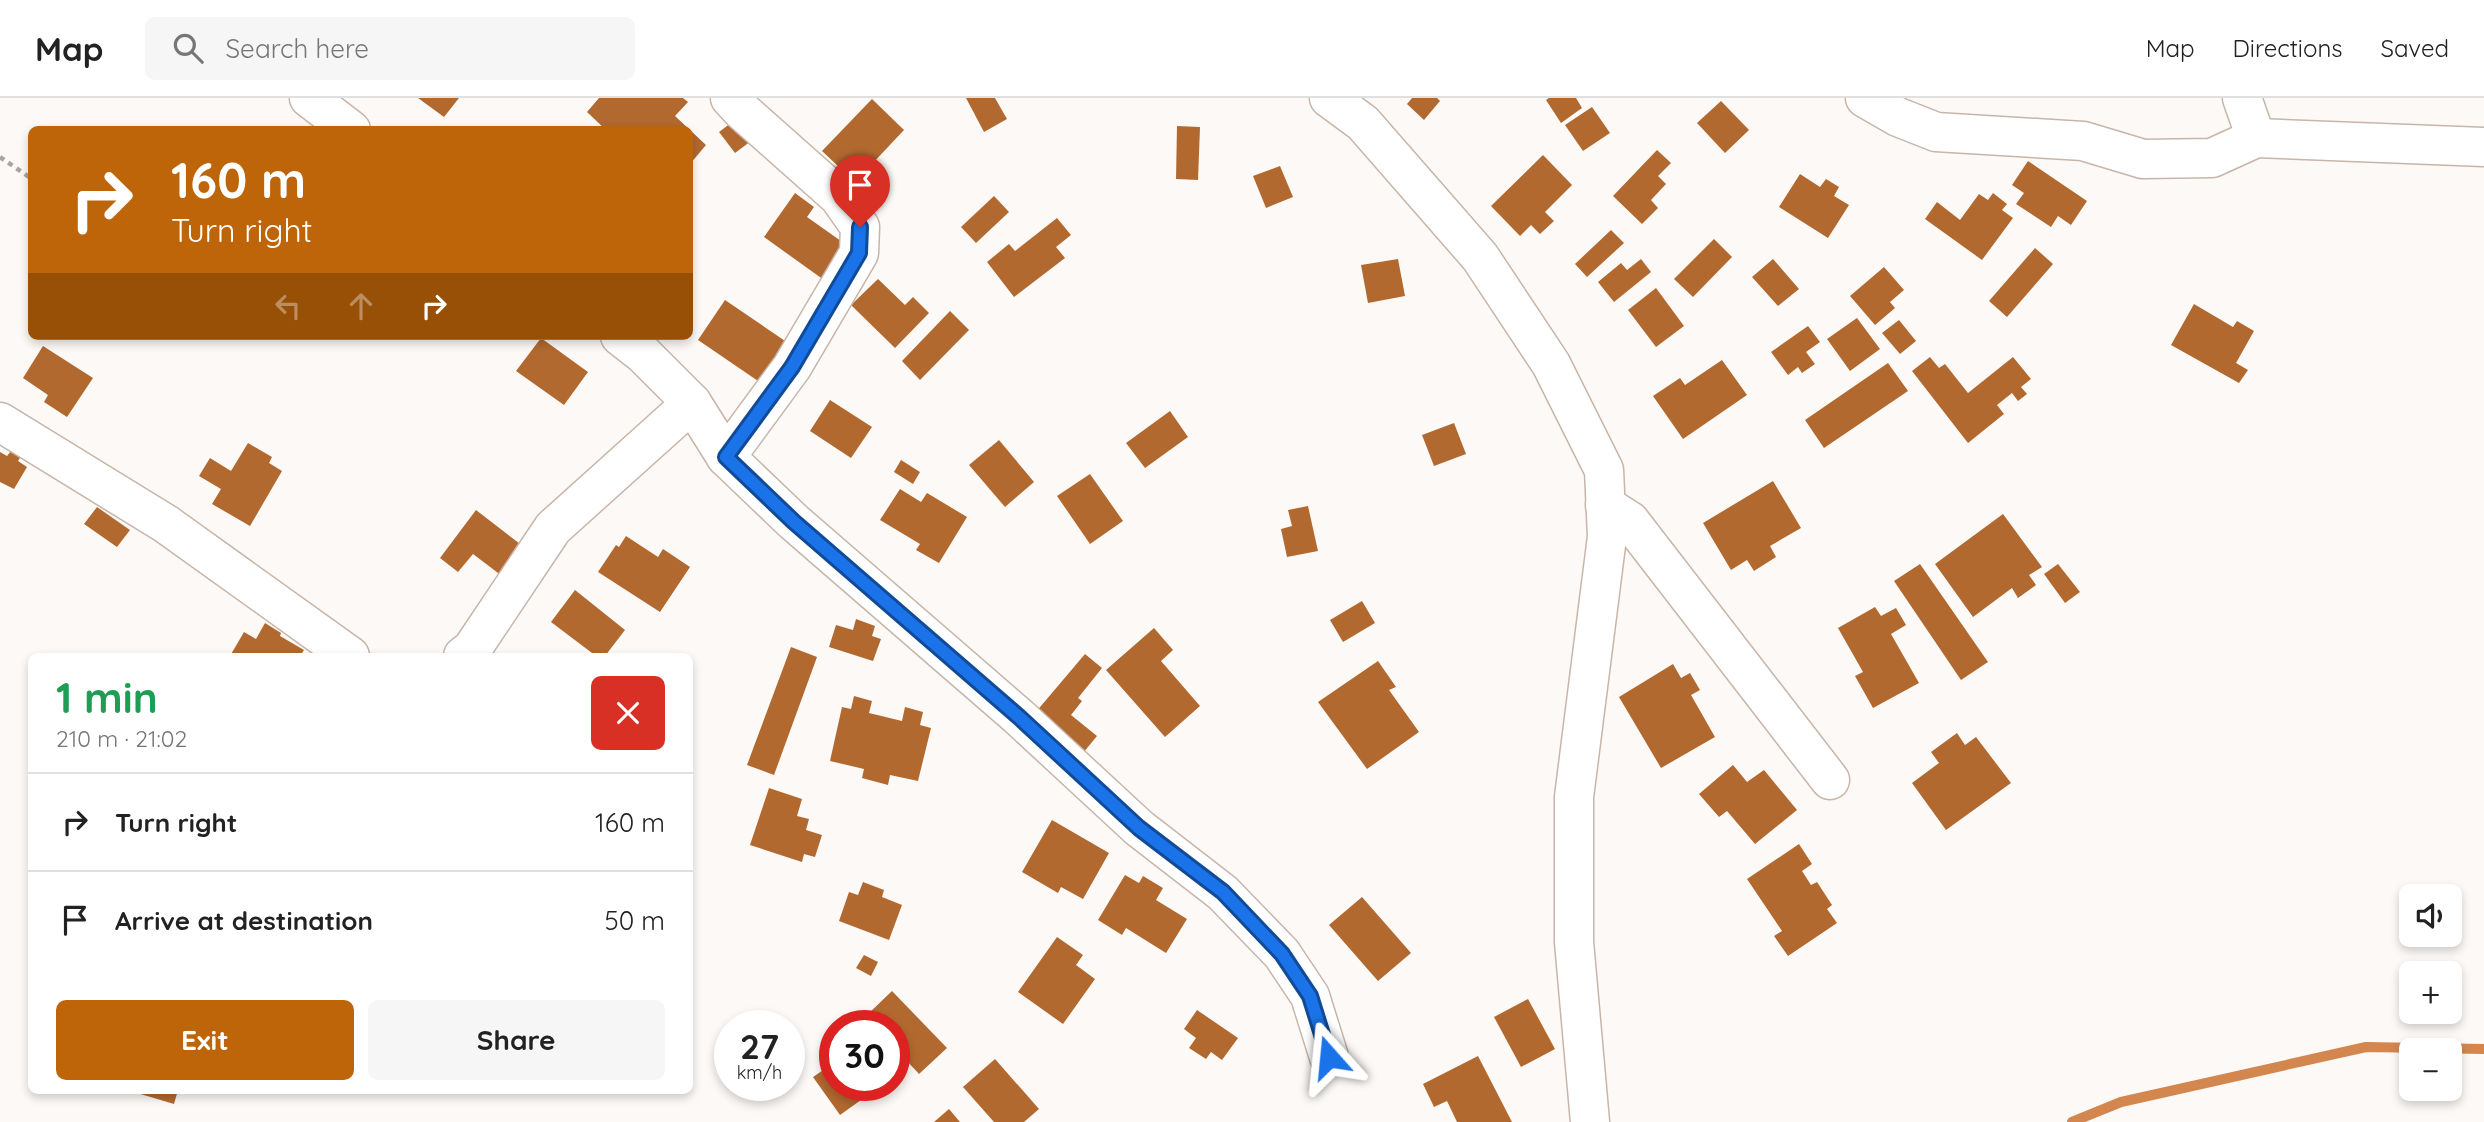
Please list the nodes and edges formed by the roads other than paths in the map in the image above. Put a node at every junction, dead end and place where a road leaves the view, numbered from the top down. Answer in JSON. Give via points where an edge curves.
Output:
{"nodes":[{"id":1,"x":309,"y":98,"type":"edge"},
{"id":2,"x":730,"y":98,"type":"edge"},
{"id":3,"x":1329,"y":98,"type":"edge"},
{"id":4,"x":1865,"y":98,"type":"edge"},
{"id":5,"x":2242,"y":98,"type":"edge"},
{"id":6,"x":346,"y":126,"type":"edge"},
{"id":7,"x":2256,"y":138,"type":"junction"},
{"id":8,"x":2484,"y":147,"type":"edge"},
{"id":9,"x":625,"y":340,"type":"edge"},
{"id":10,"x":692,"y":402,"type":"junction"},
{"id":11,"x":0,"y":422,"type":"edge"},
{"id":12,"x":726,"y":457,"type":"junction"},
{"id":13,"x":1605,"y":505,"type":"junction"},
{"id":14,"x":345,"y":653,"type":"edge"},
{"id":15,"x":467,"y":653,"type":"edge"},
{"id":16,"x":1830,"y":780,"type":"dead end"},
{"id":17,"x":1329,"y":1057,"type":"dead end"},
{"id":18,"x":1590,"y":1122,"type":"edge"}],
"edges":[{"from":1,"to":6,"type":"street"},
{"from":2,"to":12,"type":"street","via":[[839,197],[860,227],[859,253],[792,367]]},
{"from":3,"to":13,"type":"street","via":[[1363,123],[1480,257],[1551,364],[1604,470]]},
{"from":4,"to":7,"type":"street","via":[[1937,132],[2083,141],[2143,159],[2212,158]]},
{"from":5,"to":7,"type":"street"},
{"from":7,"to":8,"type":"street"},
{"from":9,"to":10,"type":"street"},
{"from":10,"to":12,"type":"street"},
{"from":10,"to":15,"type":"street","via":[[553,528]]},
{"from":11,"to":14,"type":"street","via":[[166,524]]},
{"from":12,"to":17,"type":"street","via":[[1139,828],[1223,892],[1282,954],[1310,996]]},
{"from":13,"to":16,"type":"street","via":[[1630,521]]},
{"from":13,"to":18,"type":"street","via":[[1606,537],[1573,797],[1574,942]]}]}
